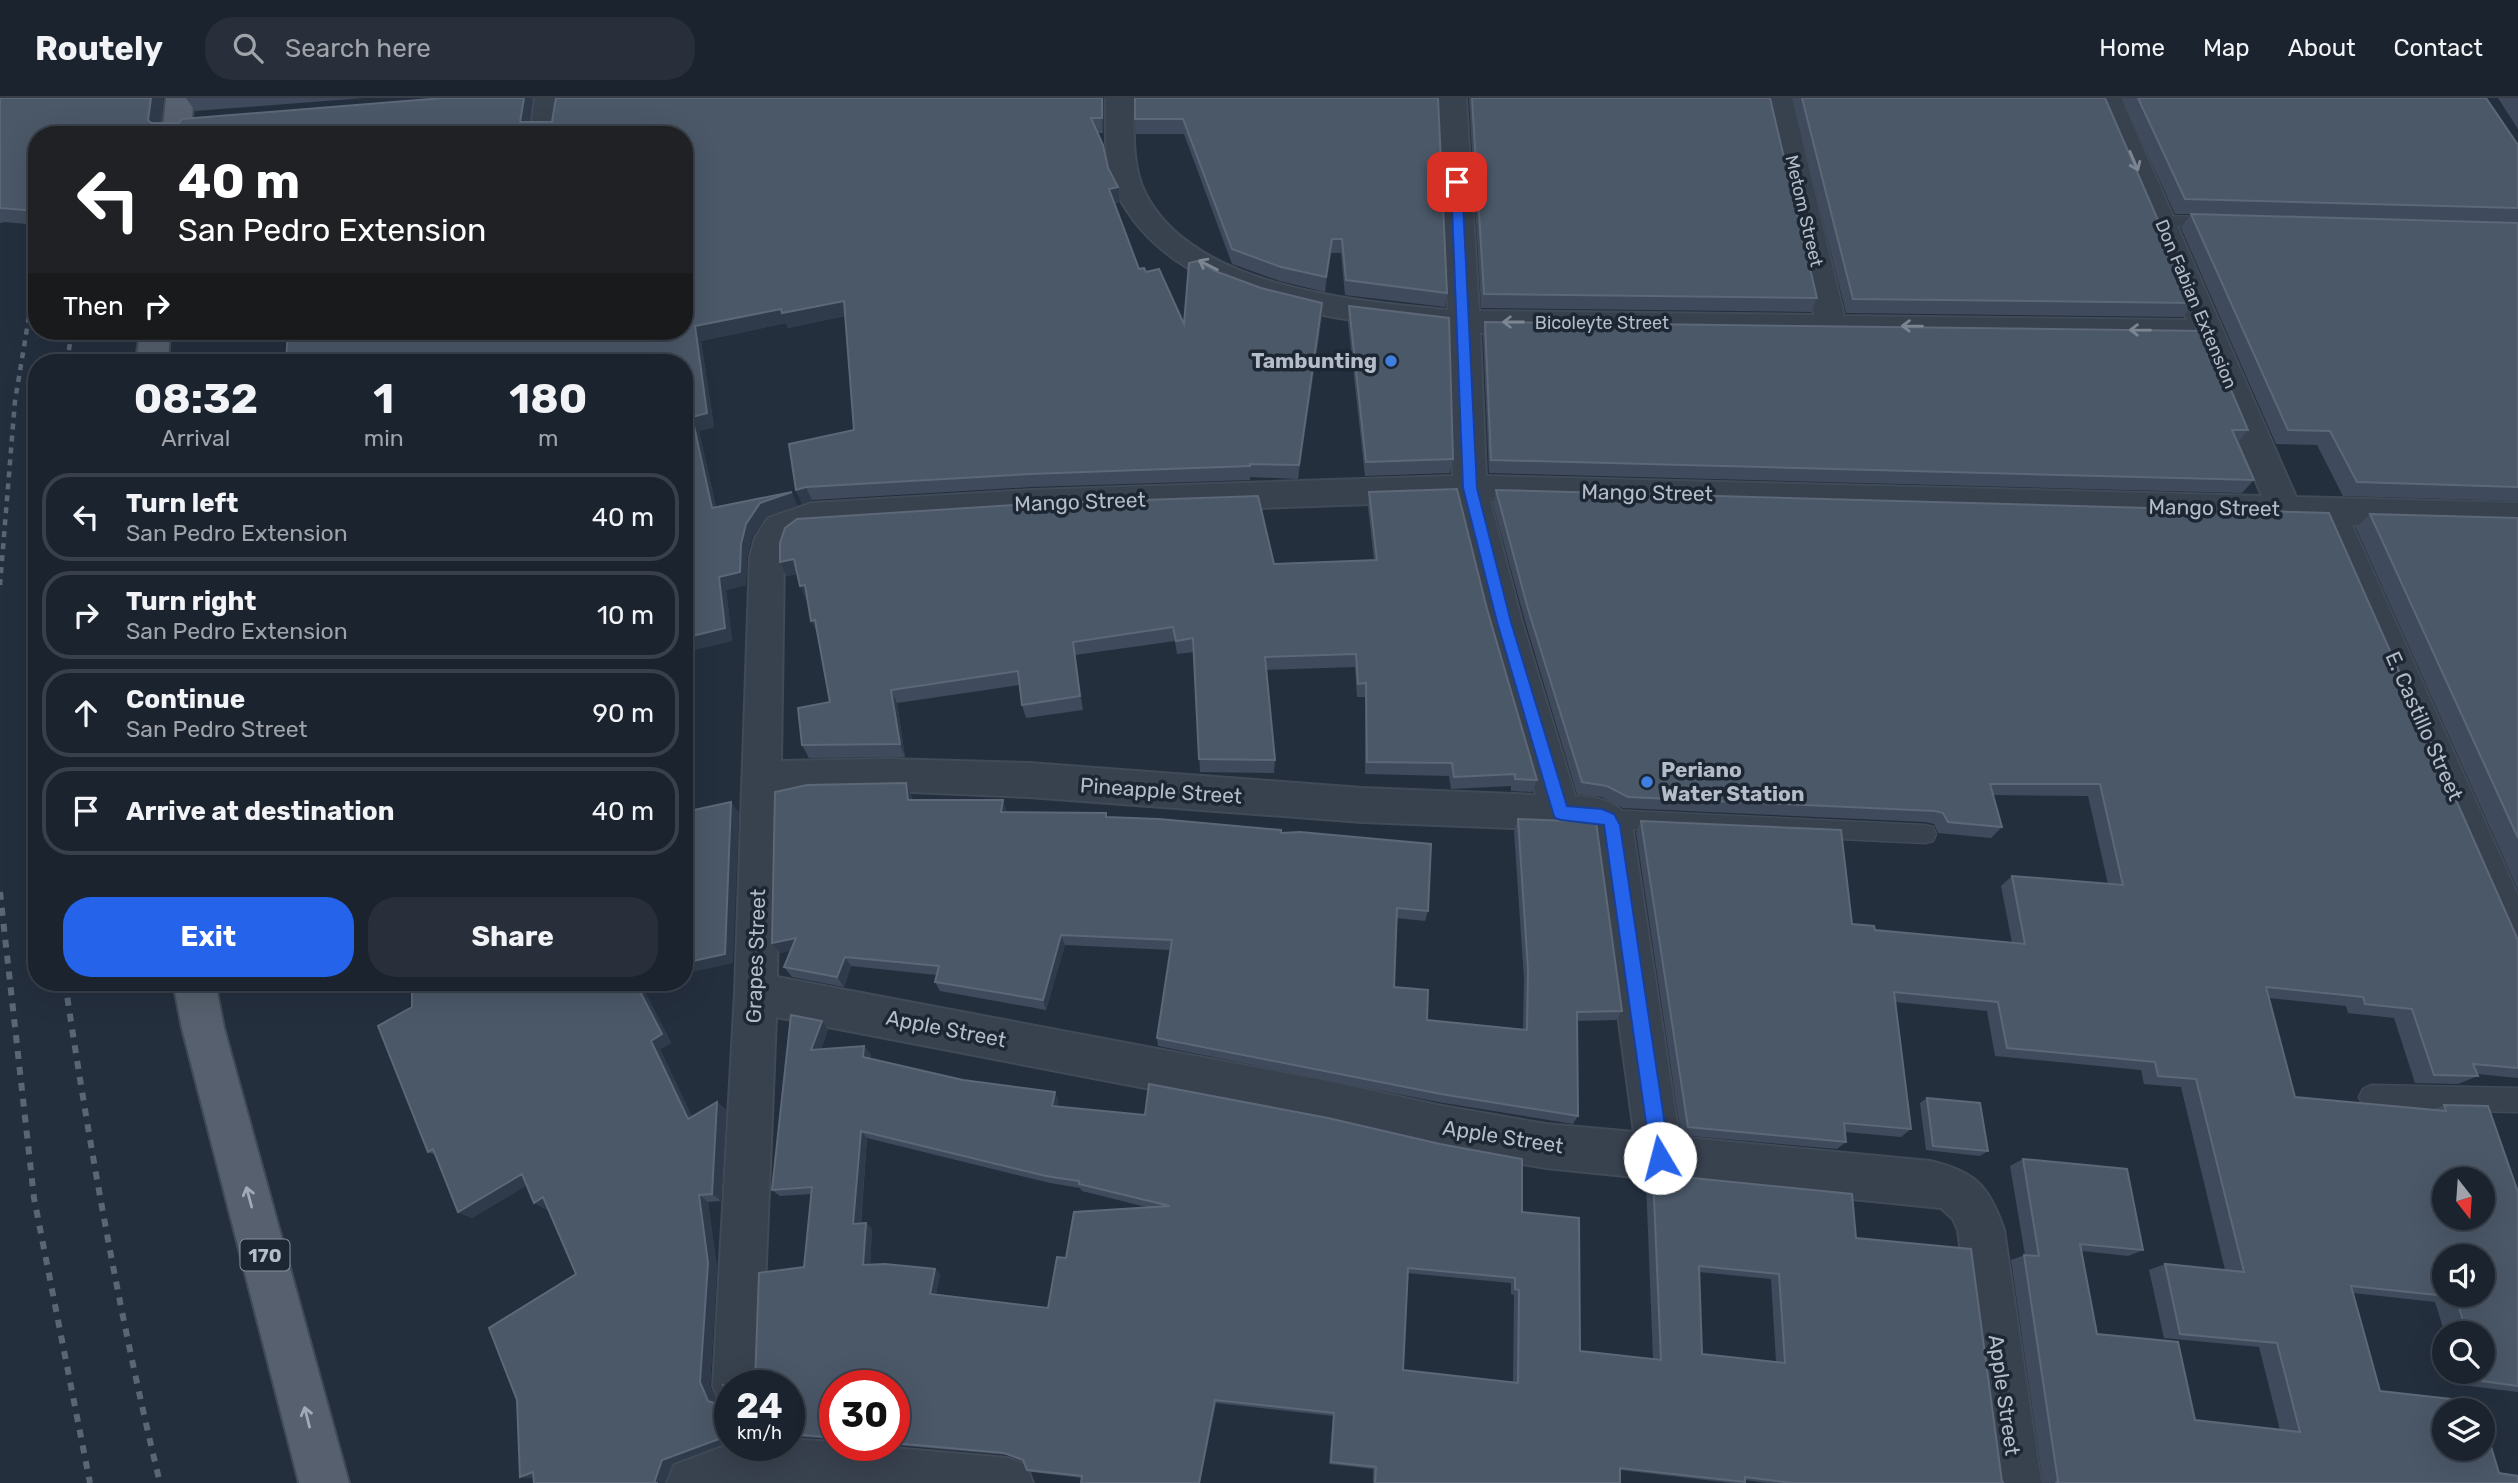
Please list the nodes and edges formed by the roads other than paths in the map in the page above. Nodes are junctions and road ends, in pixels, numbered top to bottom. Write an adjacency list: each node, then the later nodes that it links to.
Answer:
1 (549, 98): 8 (street)
2 (1120, 98): 11 (street, Bicoleyte Street, one-way to 2)
3 (1452, 98): 11 (street)
4 (1778, 98): 12 (street, Metom Street)
5 (2107, 98): 9 (street, Don Fabian Extension, one-way to 9)
6 (178, 119): 7 (street)
7 (205, 122)
8 (545, 126)
9 (2160, 221): 10 (lane); 13 (street, Don Fabian Extension)
10 (2226, 223)
11 (1464, 322): 12 (street, Bicoleyte Street, one-way to 11); 14 (street)
12 (1830, 324): 13 (street, Bicoleyte Street, one-way to 12)
13 (2208, 331): 15 (street, Don Fabian Extension)
14 (1470, 488): 15 (street, Mango Street); 18 (street, Mango Street); 20 (street)
15 (2285, 510): 16 (street, Mango Street)
16 (2329, 511): 17 (street, Mango Street); 23 (street, E. Castillo Street)
17 (2518, 516)
18 (778, 527): 19 (street, Grapes Street)
19 (762, 778): 20 (street, Pineapple Street); 25 (street, Grapes Street)
20 (1561, 813): 21 (street, Pineapple Street)
21 (1609, 819): 22 (lane); 28 (street)
22 (1925, 834)
23 (2518, 942)
24 (196, 991): 31 (main road, 170, one-way to 24)
25 (756, 993): 28 (street, Apple Street); 29 (street, Grapes Street)
26 (2371, 1097): 27 (lane)
27 (2518, 1100)
28 (1660, 1158): 33 (street, Apple Street)
29 (738, 1370)
30 (720, 1465): 32 (street)
31 (324, 1483)
32 (1008, 1483)
33 (2016, 1483)

